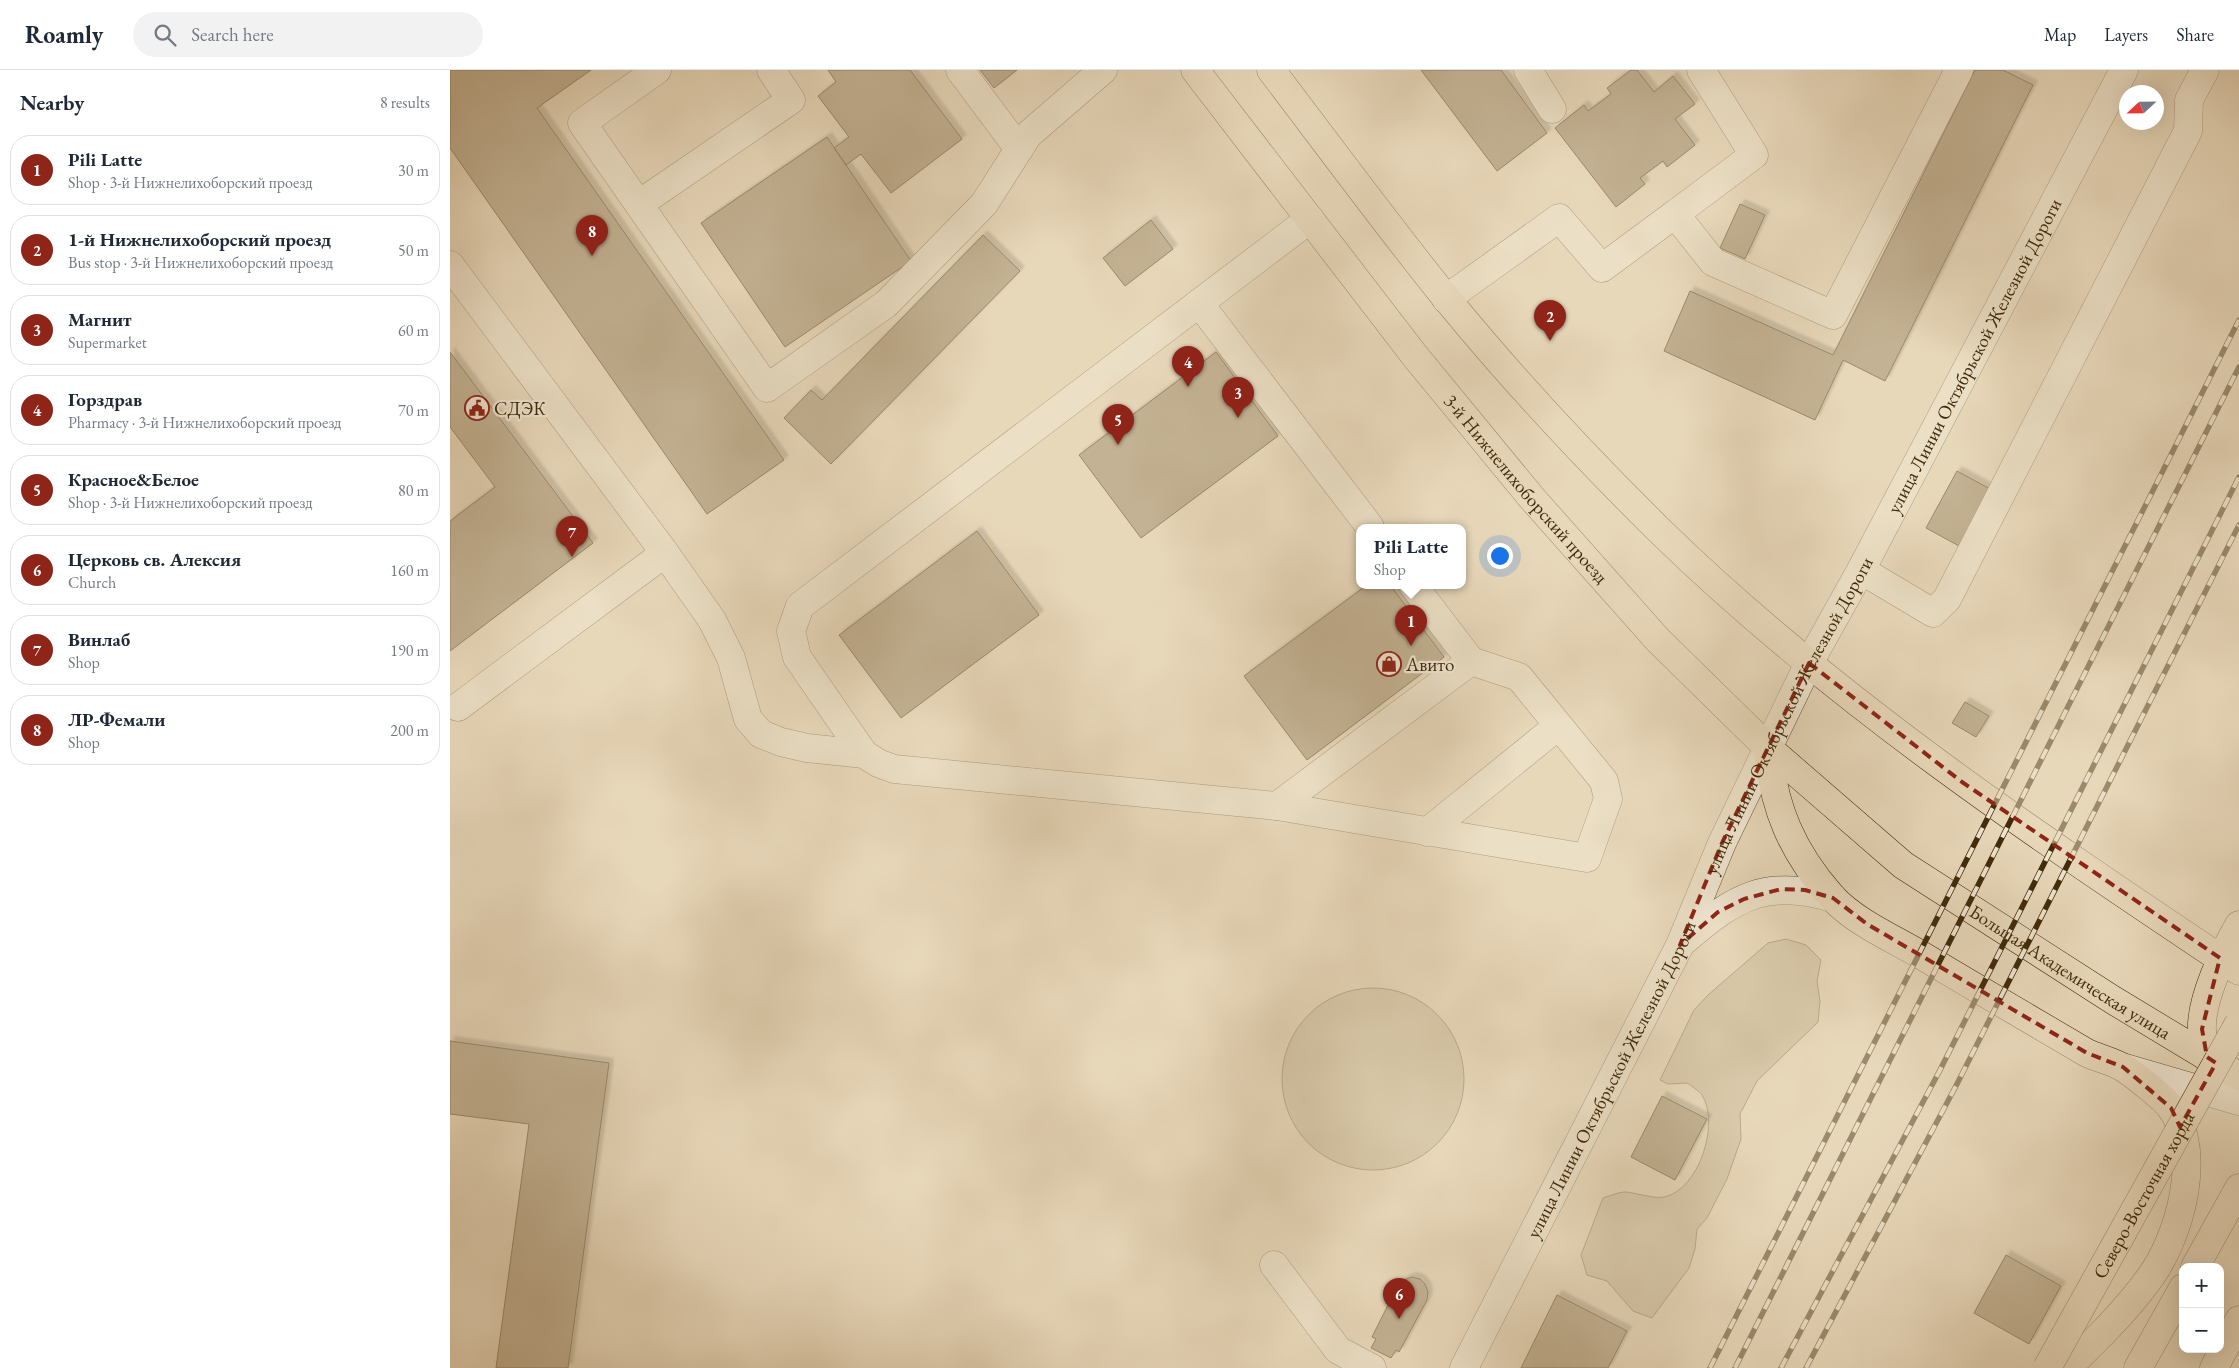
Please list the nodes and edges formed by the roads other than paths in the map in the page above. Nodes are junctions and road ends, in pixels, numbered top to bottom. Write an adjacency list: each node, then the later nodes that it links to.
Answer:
1 (656, 70): 14 (street)
2 (770, 70): 14 (street)
3 (960, 70): 13 (street)
4 (1103, 70): 13 (street)
5 (1195, 70): 16 (main road, 3-й Нижнелихоборский проезд)
6 (1271, 70): 18 (main road)
7 (1528, 70): 12 (street)
8 (1700, 70): 15 (street)
9 (1959, 70): 15 (street)
10 (2124, 70): 22 (street, улица Линии Октябрьской Железной Дороги)
11 (2205, 70): 22 (street)
12 (1552, 109)
13 (1019, 149): 14 (street)
14 (639, 204)
15 (1674, 214): 18 (street)
16 (1310, 219): 19 (street); 28 (main road, 3-й Нижнелихоборский проезд)
17 (450, 265): 21 (street)
18 (1446, 299): 25 (main road)
19 (1199, 303): 20 (street); 29 (street)
20 (1368, 524)
21 (665, 553): 26 (street); 29 (street)
22 (1861, 570): 25 (street, улица Линии Октябрьской Железной Дороги)
23 (1416, 589): 24 (street)
24 (1472, 661): 27 (street); 30 (street)
25 (1809, 663): 28 (street, улица Линии Октябрьской Железной Дороги); 36 (main road)
26 (458, 708)
27 (1558, 726): 31 (street); 31 (street)
28 (1768, 748): 32 (main road, 3-й Нижнелихоборский проезд); 33 (main road); 35 (street, улица Линии Октябрьской Железной Дороги)
29 (864, 754): 30 (street)
30 (1277, 806): 31 (street)
31 (1426, 832)
32 (1902, 865): 38 (main road, Большая Академическая улица)
33 (1833, 898): 35 (street); 39 (main road)
34 (2239, 925): 36 (main road)
35 (1680, 945): 48 (street, улица Линии Октябрьской Железной Дороги)
36 (2230, 964): 38 (main road)
37 (2239, 1023): 49 (main road, Северо-Восточная хорда, bridge)
38 (2207, 1057): 40 (main road, Большая Академическая улица)
39 (2123, 1067): 41 (street); 50 (main road)
40 (2239, 1076)
41 (2239, 1101)
42 (2239, 1188): 43 (main road)
43 (2197, 1263)
44 (1274, 1265): 47 (street)
45 (2179, 1295): 51 (main road)
46 (2239, 1320): 52 (main road)
47 (1372, 1368)
48 (1464, 1368)
49 (2047, 1368)
50 (2067, 1368)
51 (2138, 1368)
52 (2214, 1368)

